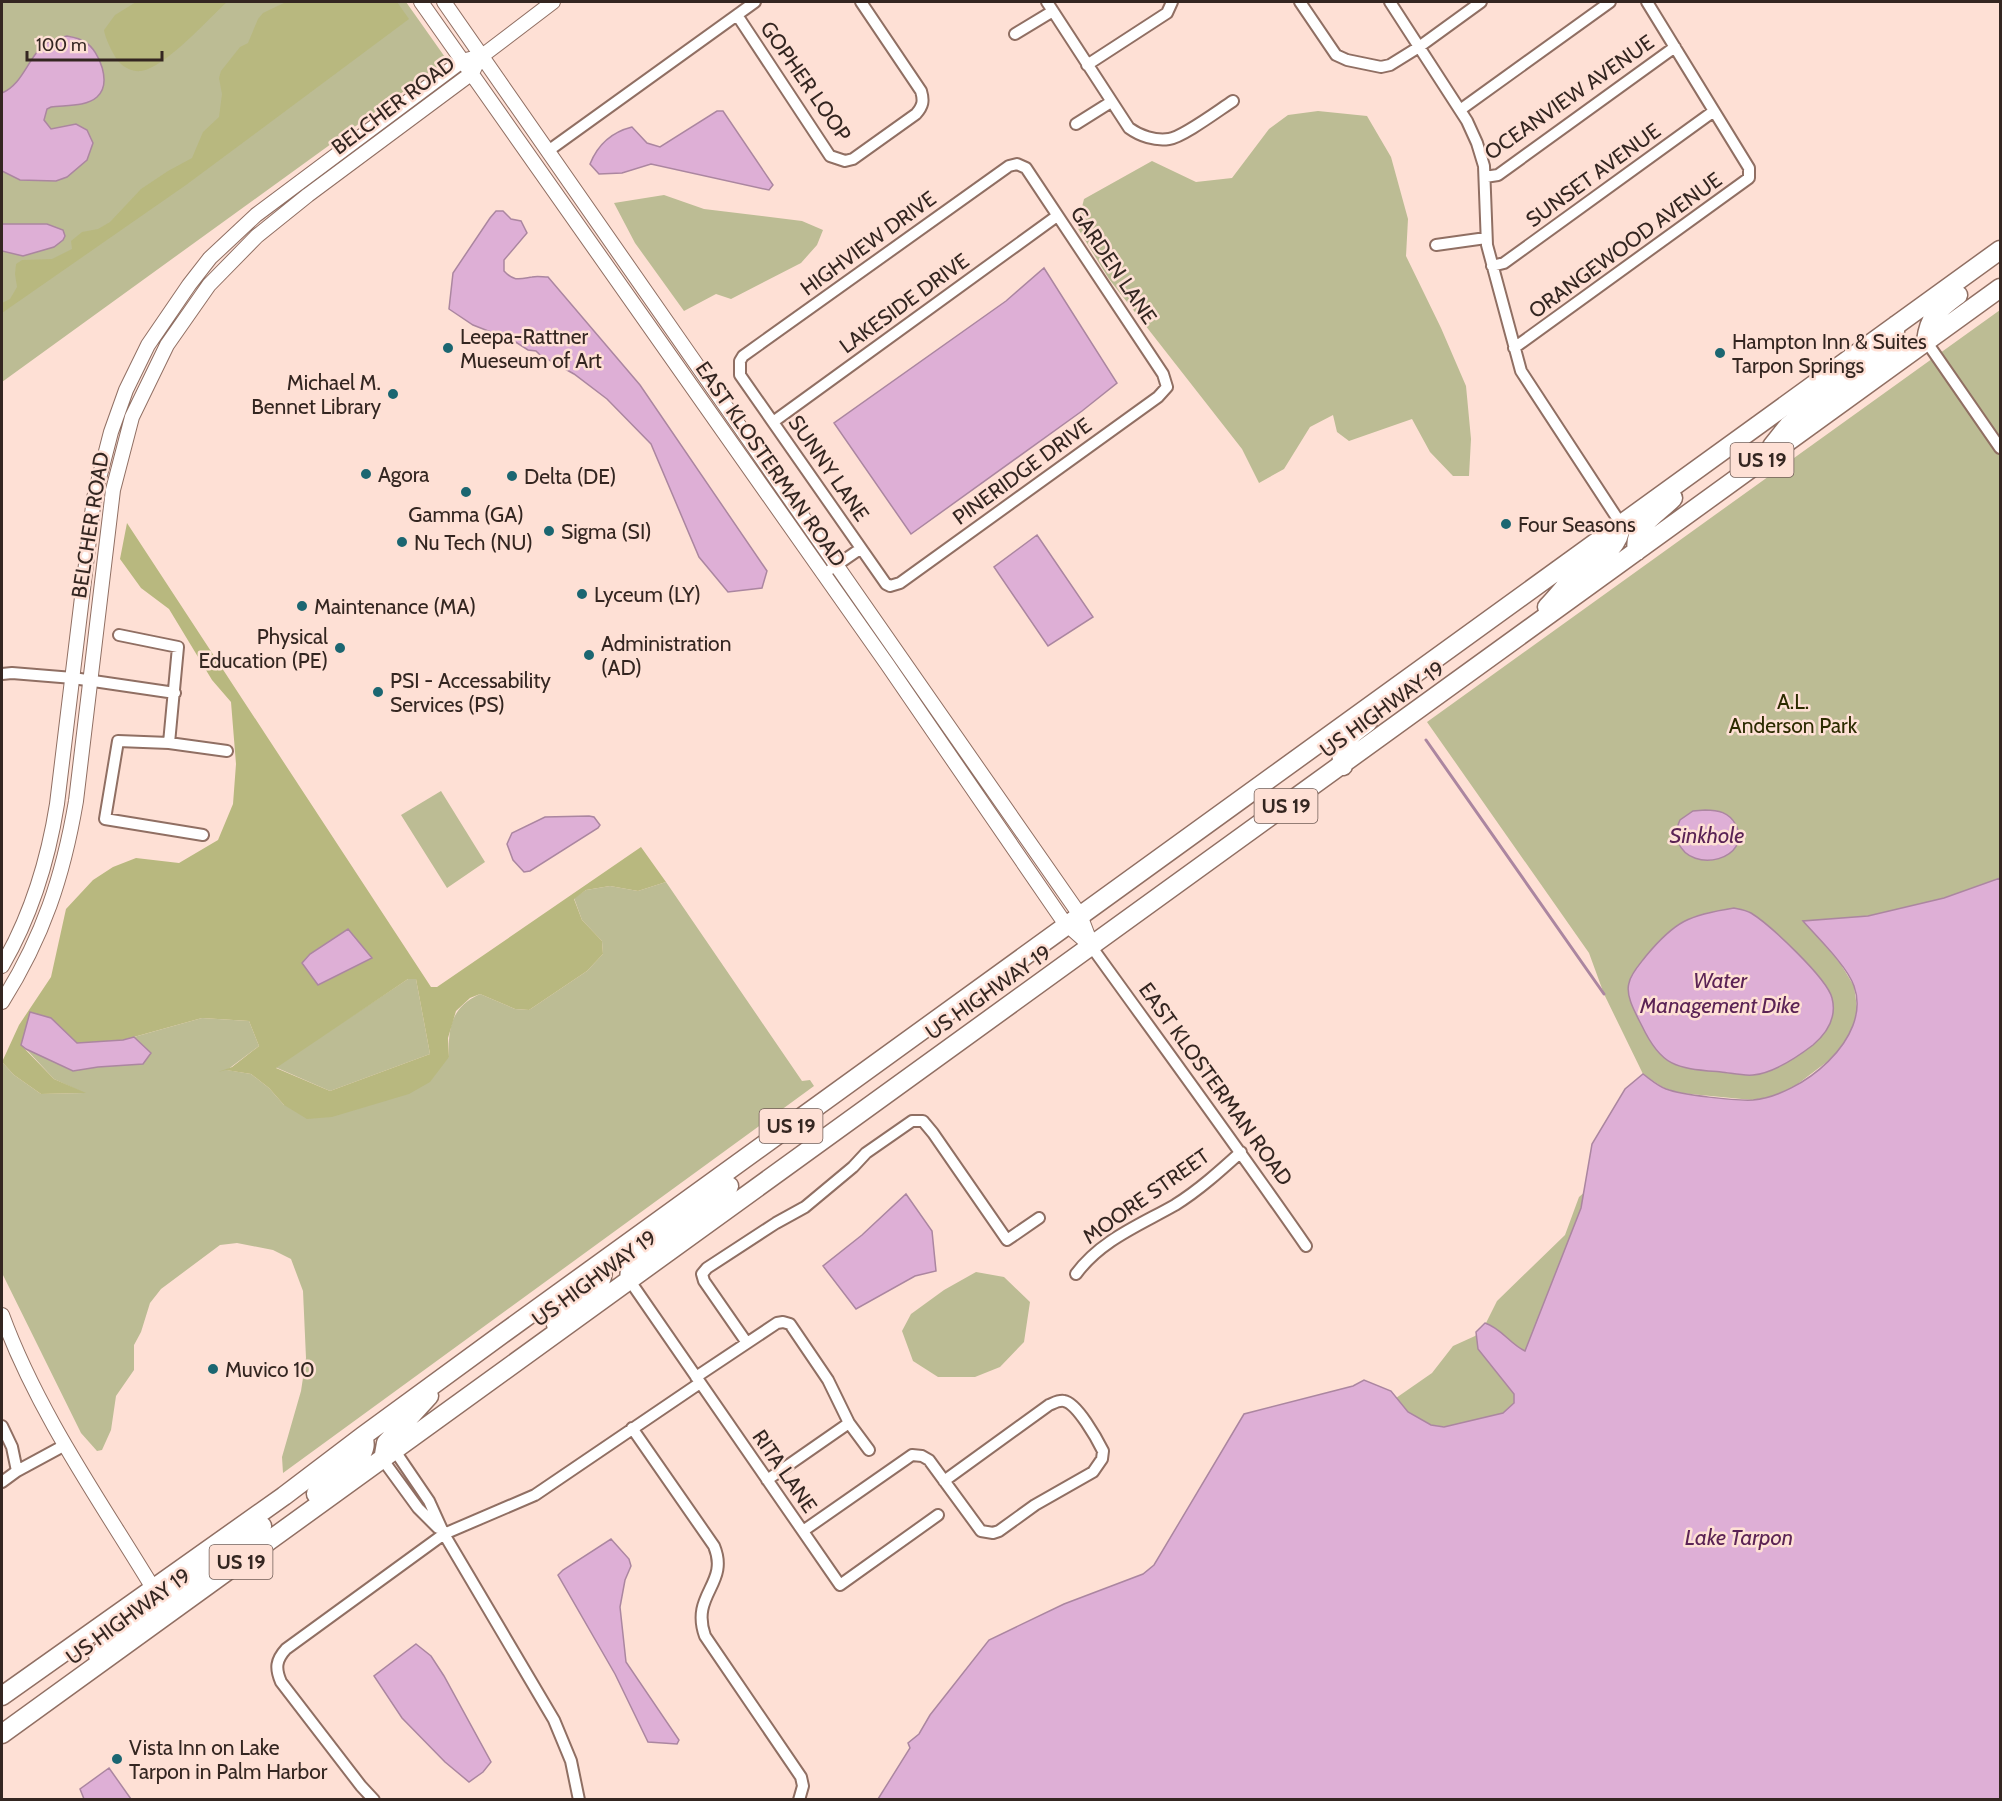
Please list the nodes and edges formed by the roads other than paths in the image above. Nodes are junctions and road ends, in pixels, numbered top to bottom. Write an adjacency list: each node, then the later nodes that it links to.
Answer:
1 (421, 2): 18 (main road, EAST KLOSTERMAN ROAD)
2 (444, 2): 17 (main road, EAST KLOSTERMAN ROAD)
3 (553, 2): 17 (main road)
4 (755, 2): 13 (street, GOPHER LOOP)
5 (861, 2): 13 (street, GOPHER LOOP)
6 (1172, 2): 19 (street)
7 (1300, 2): 15 (street)
8 (1390, 2): 15 (street)
9 (1481, 2): 15 (street)
10 (1610, 2): 23 (street)
11 (1647, 2): 16 (street)
12 (1050, 6): 14 (street); 19 (street)
13 (737, 15): 26 (street, GOPHER LOOP)
14 (1015, 34)
15 (1419, 47): 23 (street)
16 (1675, 47): 24 (street); 28 (street, OCEANVIEW AVENUE)
17 (482, 56): 18 (main road, BELCHER ROAD); 20 (main road, BELCHER ROAD); 26 (main road, EAST KLOSTERMAN ROAD)
18 (462, 61): 20 (main road, EAST KLOSTERMAN ROAD); 55 (main road, BELCHER ROAD)
19 (1088, 65): 22 (street)
20 (472, 73): 49 (main road, EAST KLOSTERMAN ROAD); 56 (main road, BELCHER ROAD)
21 (1233, 100): 22 (street)
22 (1111, 102): 25 (street)
23 (1460, 110): 28 (street)
24 (1714, 111): 34 (street, SUNSET AVENUE); 38 (street, ORANGEWOOD AVENUE)
25 (1076, 124)
26 (548, 151): 48 (main road, EAST KLOSTERMAN ROAD)
27 (1023, 166): 29 (street, GARDEN LANE); 39 (street, HIGHVIEW DRIVE)
28 (1485, 177): 30 (street)
29 (1057, 216): 40 (street, GARDEN LANE); 41 (street, LAKESIDE DRIVE)
30 (1486, 238): 31 (street); 34 (street)
31 (1436, 245)
32 (2001, 250): 36 (highway, US HIGHWAY 19 / US 19)
33 (2001, 260): 37 (highway)
34 (1492, 266): 38 (street)
35 (2001, 288): 37 (highway, US HIGHWAY 19 / US 19)
36 (1896, 325): 43 (highway); 44 (highway, US HIGHWAY 19 / US 19)
37 (1926, 341): 42 (street); 43 (highway, US HIGHWAY 19 / US 19)
38 (1514, 348): 45 (street)
39 (740, 361): 41 (street, SUNNY LANE)
40 (1167, 387): 50 (street, PINERIDGE DRIVE)
41 (773, 422): 46 (street, SUNNY LANE)
42 (2001, 448)
43 (1760, 462): 47 (highway, US HIGHWAY 19 / US 19)
44 (1700, 467): 45 (highway, US HIGHWAY 19 / US 19); 47 (highway)
45 (1621, 524): 51 (highway); 53 (highway, US HIGHWAY 19 / US 19)
46 (861, 549): 48 (street); 50 (street, SUNNY LANE)
47 (1637, 551): 51 (highway, US HIGHWAY 19 / US 19)
48 (838, 565): 49 (street); 62 (main road, EAST KLOSTERMAN ROAD)
49 (824, 575): 62 (main road, EAST KLOSTERMAN ROAD)
50 (898, 585)
51 (1524, 633): 60 (highway, US HIGHWAY 19 / US 19)
52 (119, 635): 57 (street)
53 (1429, 666): 60 (highway); 62 (highway, US HIGHWAY 19 / US 19)
54 (2, 674): 55 (street)
55 (73, 678): 56 (street); 64 (main road, BELCHER ROAD)
56 (90, 681): 57 (street); 65 (main road, BELCHER ROAD)
57 (175, 693): 58 (street)
58 (169, 743): 59 (street); 61 (street)
59 (227, 751)
60 (1343, 766): 63 (highway, US HIGHWAY 19 / US 19)
61 (203, 835)
62 (1073, 920): 63 (main road, EAST KLOSTERMAN ROAD); 66 (highway, US HIGHWAY 19 / US 19)
63 (1091, 946): 67 (street, EAST KLOSTERMAN ROAD); 72 (highway, US HIGHWAY 19 / US 19)
64 (2, 966)
65 (2, 1002)
66 (784, 1131): 70 (highway, US HIGHWAY 19 / US 19); 72 (highway)
67 (1241, 1152): 69 (street, EAST KLOSTERMAN ROAD); 71 (street, MOORE STREET)
68 (1039, 1218): 74 (street)
69 (1306, 1246)
70 (602, 1262): 75 (highway); 76 (highway, US HIGHWAY 19 / US 19)
71 (1076, 1274)
72 (630, 1281): 75 (highway, US HIGHWAY 19 / US 19); 77 (street, RITA LANE)
73 (2, 1315): 82 (main road)
74 (747, 1343): 77 (street); 78 (street)
75 (532, 1351): 84 (highway, US HIGHWAY 19 / US 19)
76 (447, 1374): 81 (highway, US HIGHWAY 19 / US 19); 84 (highway)
77 (698, 1380): 80 (street); 86 (street, RITA LANE)
78 (849, 1423): 83 (street); 86 (street)
79 (2, 1426): 85 (street)
80 (632, 1428): 93 (street); 101 (street)
81 (363, 1436): 89 (highway, US HIGHWAY 19 / US 19); 92 (highway)
82 (66, 1445): 85 (street); 94 (main road)
83 (869, 1450)
84 (389, 1455): 92 (highway, US HIGHWAY 19 / US 19); 93 (street)
85 (17, 1471): 88 (street)
86 (767, 1480): 91 (street, RITA LANE)
87 (944, 1481): 87 (street); 91 (street)
88 (2, 1482)
89 (284, 1496): 94 (highway, US HIGHWAY 19 / US 19); 95 (highway)
90 (938, 1515): 91 (street, RITA LANE)
91 (802, 1531)
92 (282, 1533): 95 (highway, US HIGHWAY 19 / US 19)
93 (444, 1534): 99 (street); 100 (street)
94 (153, 1588): 96 (highway); 97 (highway, US HIGHWAY 19 / US 19)
95 (141, 1634): 96 (highway, US HIGHWAY 19 / US 19)
96 (75, 1682): 98 (highway, US HIGHWAY 19 / US 19)
97 (4, 1695)
98 (2, 1734)
99 (374, 1800)
100 (579, 1800)
101 (799, 1800)

